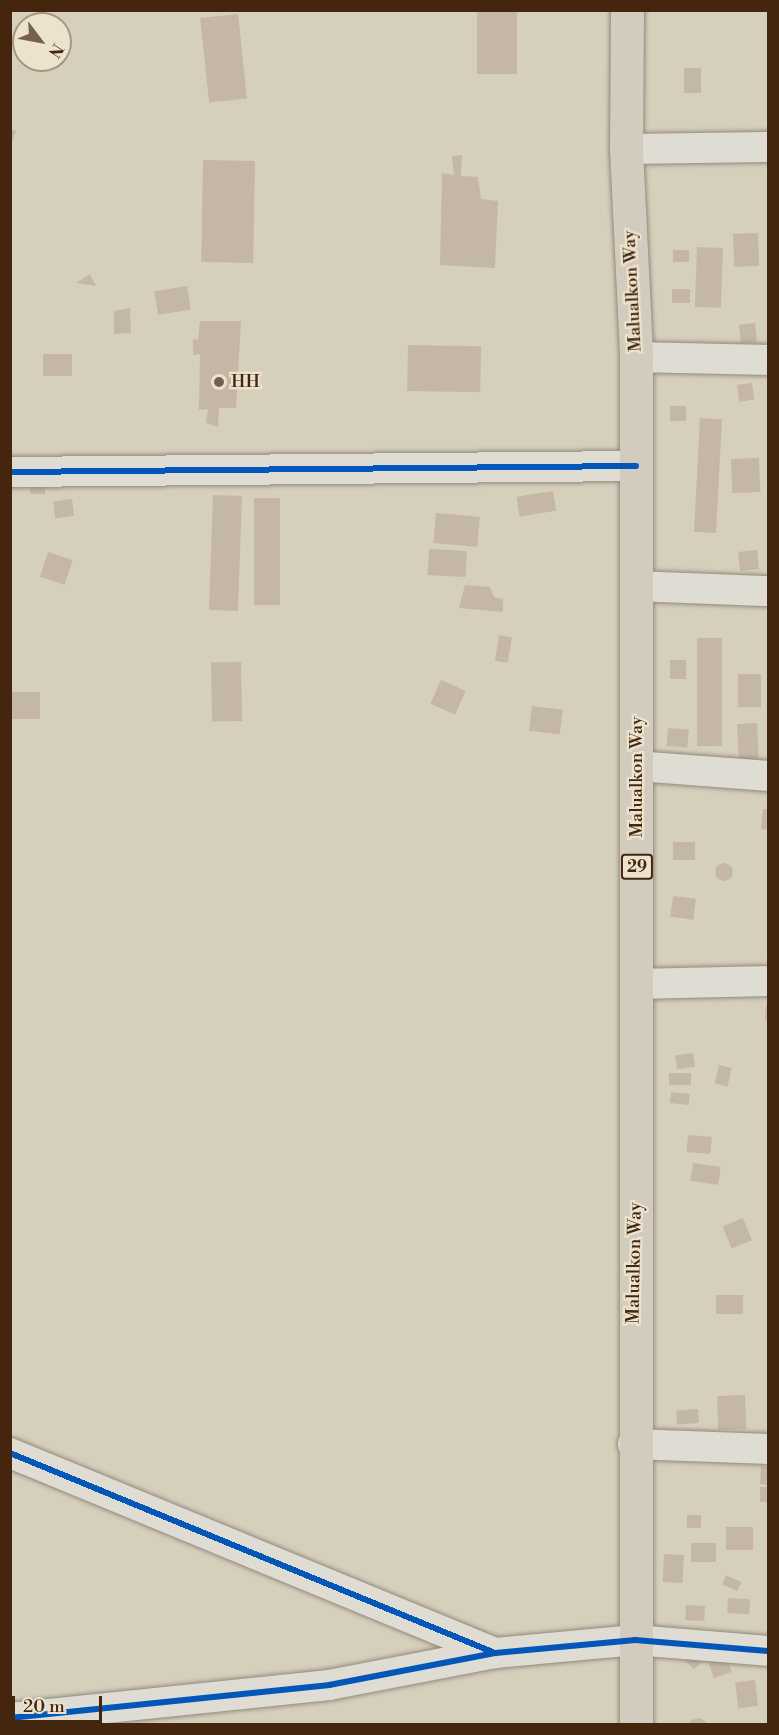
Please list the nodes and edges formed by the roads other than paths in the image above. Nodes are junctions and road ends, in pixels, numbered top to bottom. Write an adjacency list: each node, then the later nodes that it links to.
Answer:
1 (627, 10): 3 (main road, Malualkon Way / 29)
2 (768, 147): 3 (street)
3 (626, 149): 4 (main road, Malualkon Way / 29)
4 (636, 357): 5 (street); 6 (main road, Malualkon Way / 29)
5 (768, 360)
6 (636, 466): 7 (street); 8 (main road, Malualkon Way / 29)
7 (10, 472)
8 (636, 586): 9 (street); 10 (main road, Malualkon Way / 29)
9 (768, 591)
10 (636, 766): 11 (street); 13 (main road, Malualkon Way / 29)
11 (768, 776)
12 (768, 981): 13 (street)
13 (637, 984): 14 (main road, Malualkon Way / 29)
14 (633, 1444): 15 (street); 17 (main road, Malualkon Way / 29)
15 (768, 1449)
16 (10, 1453): 19 (street)
17 (634, 1640): 18 (street); 19 (street); 21 (main road, Malualkon Way / 29)
18 (768, 1651)
19 (495, 1653): 20 (street)
20 (10, 1718)
21 (636, 1725)

